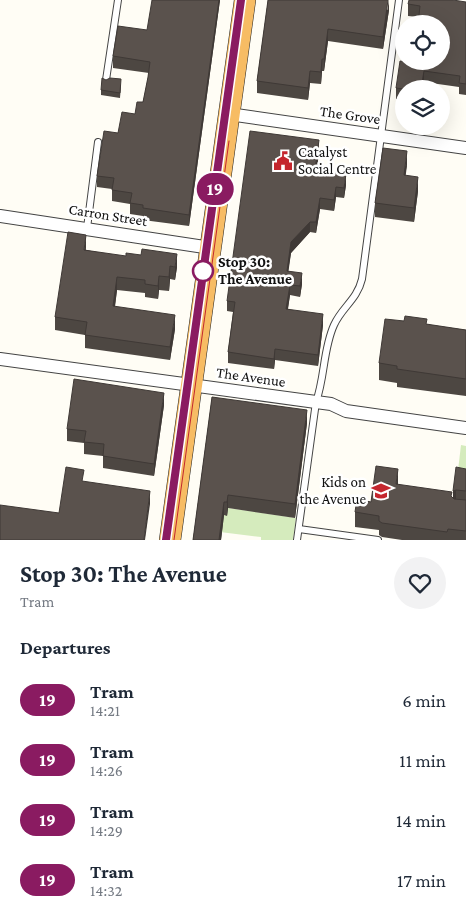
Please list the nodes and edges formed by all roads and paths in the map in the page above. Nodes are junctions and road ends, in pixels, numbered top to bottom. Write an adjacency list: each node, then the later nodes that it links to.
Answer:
1 (118, 0): 4 (lane)
2 (245, 0): 5 (highway)
3 (399, 0): 6 (lane)
4 (106, 80)
5 (229, 114): 6 (street, The Grove); 11 (highway)
6 (381, 136): 8 (street, The Grove); 14 (lane)
7 (98, 142): 10 (lane)
8 (466, 148)
9 (0, 216): 10 (street, Carron Street)
10 (87, 228): 11 (street, Carron Street)
11 (211, 248): 13 (highway)
12 (0, 359): 13 (street, The Avenue)
13 (192, 386): 14 (street, The Avenue); 17 (highway)
14 (316, 402): 15 (street, The Avenue); 16 (lane)
15 (466, 428)
16 (299, 529): 18 (lane); 19 (lane)
17 (170, 540)
18 (297, 540)
19 (378, 540)

